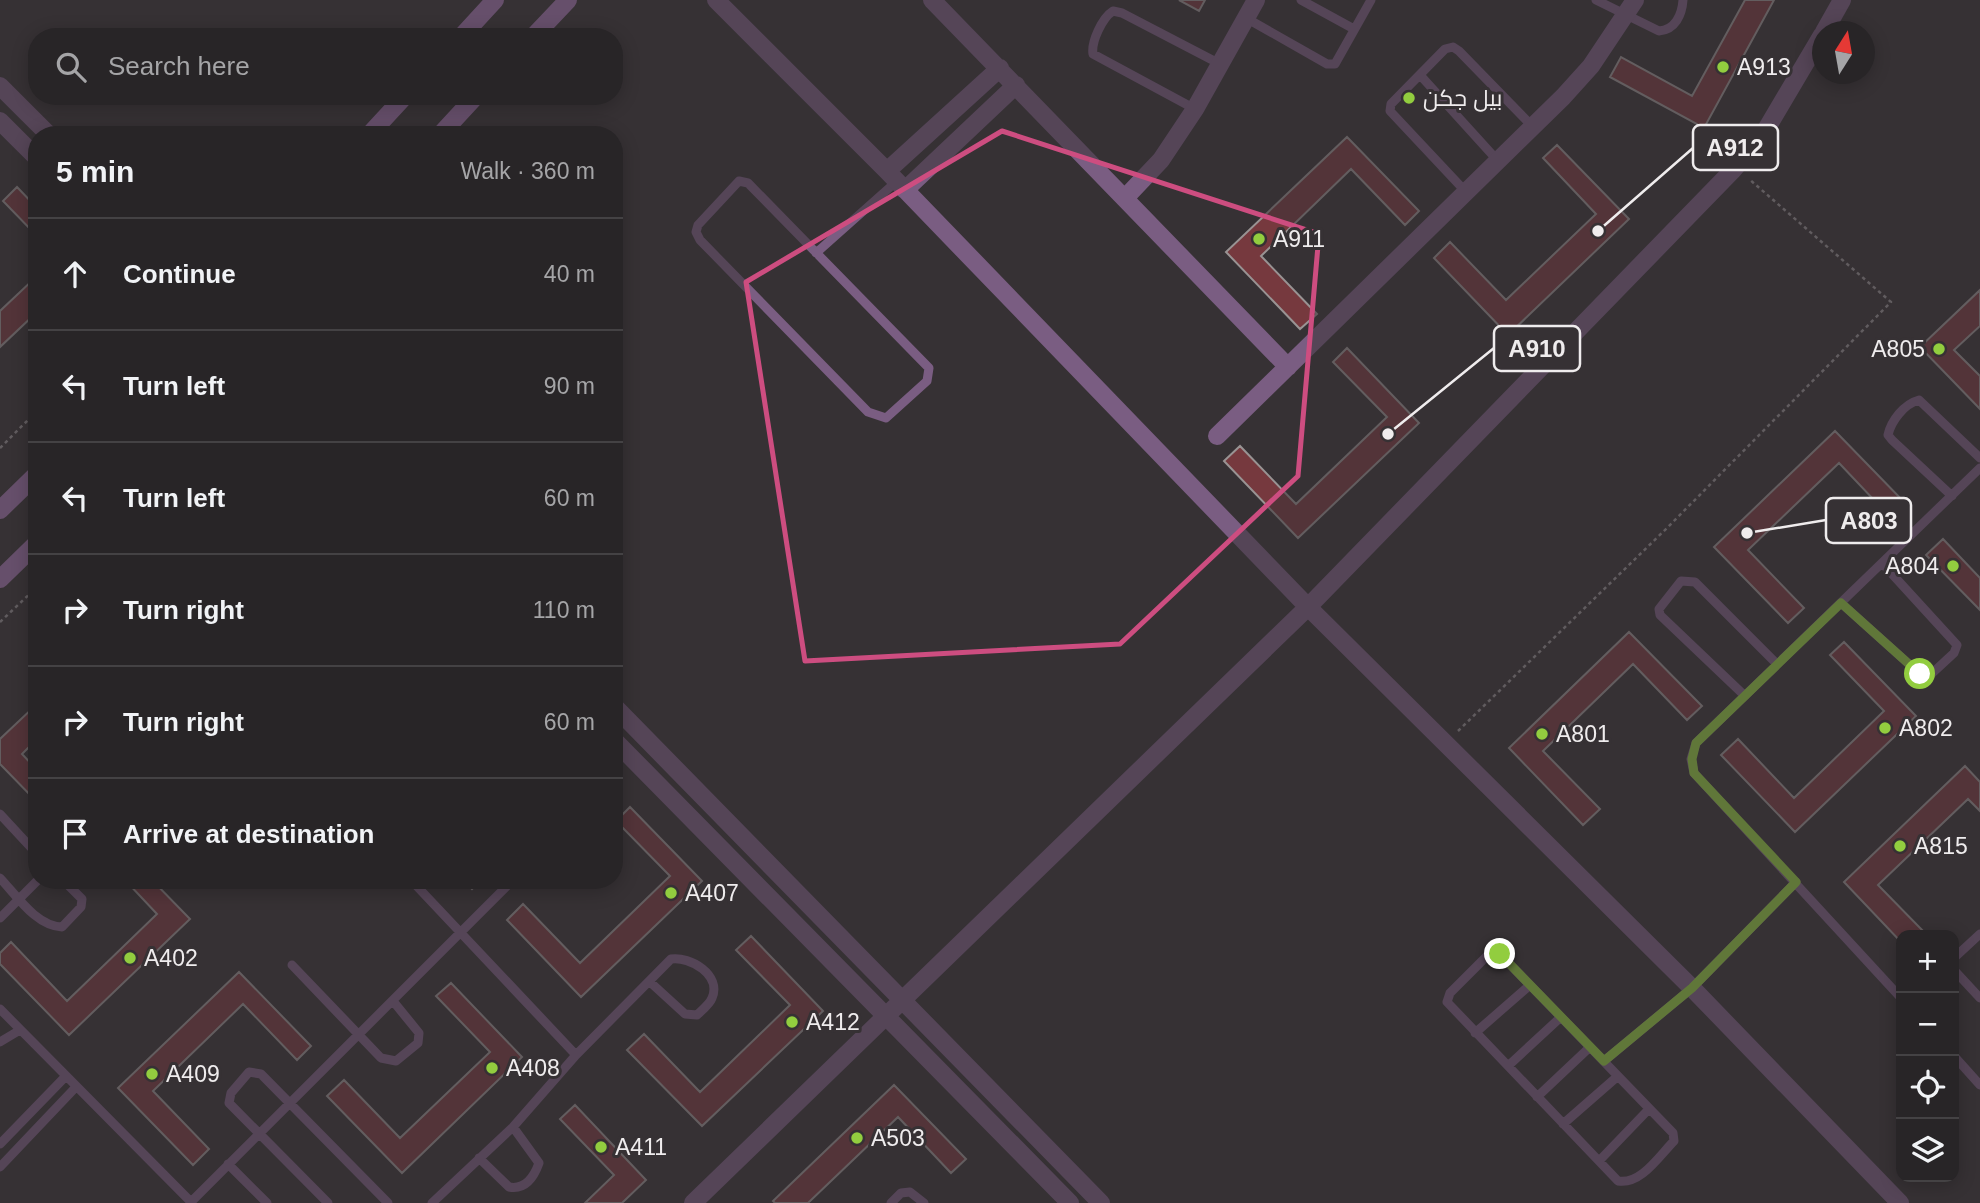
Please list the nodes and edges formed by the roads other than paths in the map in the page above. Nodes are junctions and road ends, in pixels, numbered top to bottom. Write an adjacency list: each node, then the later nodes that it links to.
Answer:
1 (495, 0): 15 (street)
2 (568, 0): 16 (street)
3 (716, 0): 34 (street)
4 (932, 0): 20 (street)
5 (1256, 0): 13 (street)
6 (1301, 0): 17 (lane)
7 (1371, 0): 17 (lane)
8 (1596, 0): 12 (lane)
9 (1635, 0): 12 (street)
10 (1683, 0): 12 (lane)
11 (1842, 0): 14 (street)
12 (1625, 16): 31 (street)
13 (1246, 18): 17 (lane); 19 (street)
14 (1830, 21)
15 (469, 28)
16 (542, 28)
17 (1354, 29)
18 (1812, 52): 49 (street)
19 (1220, 64): 26 (street); 26 (lane)
20 (1000, 68): 22 (street); 34 (street)
21 (1420, 75): 31 (lane); 33 (lane); 35 (lane)
22 (1016, 85): 34 (street); 36 (street)
23 (0, 86): 28 (street)
24 (397, 105): 29 (street)
25 (468, 105): 30 (street)
26 (1195, 109): 36 (street)
27 (0, 121): 32 (street)
28 (40, 126)
29 (377, 126)
30 (448, 126)
31 (1533, 127): 33 (street)
32 (28, 149)
33 (1498, 161): 35 (street)
34 (896, 180): 37 (lane); 49 (street)
35 (1466, 192): 38 (street)
36 (1125, 198): 38 (street)
37 (816, 253): 37 (lane)
38 (1288, 366): 39 (street)
39 (1217, 436)
40 (1980, 458): 43 (lane)
41 (1980, 468): 43 (lane)
42 (28, 483): 44 (street)
43 (1952, 496): 46 (lane)
44 (0, 510)
45 (28, 552): 47 (street)
46 (1882, 563): 48 (lane); 48 (lane)
47 (0, 579)
48 (1841, 603): 50 (lane)
49 (1308, 607): 71 (street); 75 (street)
50 (1777, 664): 51 (lane); 51 (lane)
51 (1745, 696): 57 (lane)
52 (623, 715): 75 (street)
53 (623, 749): 77 (street)
54 (0, 814): 55 (lane)
55 (28, 844)
56 (0, 878): 62 (lane)
57 (1796, 882): 71 (lane); 72 (lane)
58 (29, 889): 62 (lane)
59 (72, 889): 62 (lane)
60 (420, 889): 64 (lane)
61 (504, 889): 64 (lane)
62 (19, 899): 63 (lane)
63 (0, 918)
64 (463, 932): 74 (lane); 84 (lane)
65 (1980, 934): 66 (lane)
66 (1959, 953)
67 (292, 965): 81 (lane)
68 (1959, 975): 73 (lane)
69 (650, 982): 69 (lane); 84 (lane)
70 (1530, 985): 78 (lane); 80 (lane); 80 (lane)
71 (1692, 988): 85 (lane); 113 (street)
72 (1896, 993)
73 (1980, 998)
74 (394, 1001): 81 (lane); 81 (lane)
75 (900, 1001): 77 (street); 112 (street)
76 (0, 1009): 79 (lane)
77 (885, 1016): 108 (street); 111 (street)
78 (1561, 1017): 83 (lane); 87 (lane)
79 (20, 1030): 82 (lane); 89 (lane)
80 (1475, 1033): 87 (lane)
81 (360, 1035): 93 (lane)
82 (0, 1042)
83 (1590, 1047): 85 (lane); 92 (lane)
84 (576, 1055): 96 (lane)
85 (1604, 1061): 88 (lane)
86 (1959, 1062): 90 (lane)
87 (1508, 1066): 92 (lane)
88 (1618, 1076): 94 (lane); 95 (lane)
89 (65, 1077): 91 (lane); 98 (lane)
90 (1980, 1085)
91 (75, 1088): 102 (lane); 103 (lane)
92 (1537, 1097): 95 (lane)
93 (290, 1104): 97 (lane); 97 (lane); 106 (lane)
94 (1649, 1109): 100 (lane); 100 (lane)
95 (1563, 1124): 100 (lane)
96 (513, 1126): 99 (lane); 99 (lane)
97 (257, 1134): 101 (lane); 105 (lane)
98 (0, 1144)
99 (479, 1158): 107 (lane)
100 (1599, 1161)
101 (228, 1164): 103 (lane); 104 (lane)
102 (0, 1167)
103 (192, 1202)
104 (267, 1203)
105 (328, 1203)
106 (388, 1203)
107 (432, 1203)
108 (693, 1203)
109 (891, 1203): 110 (lane)
110 (924, 1203)
111 (1070, 1203)
112 (1101, 1203)
113 (1900, 1203)

